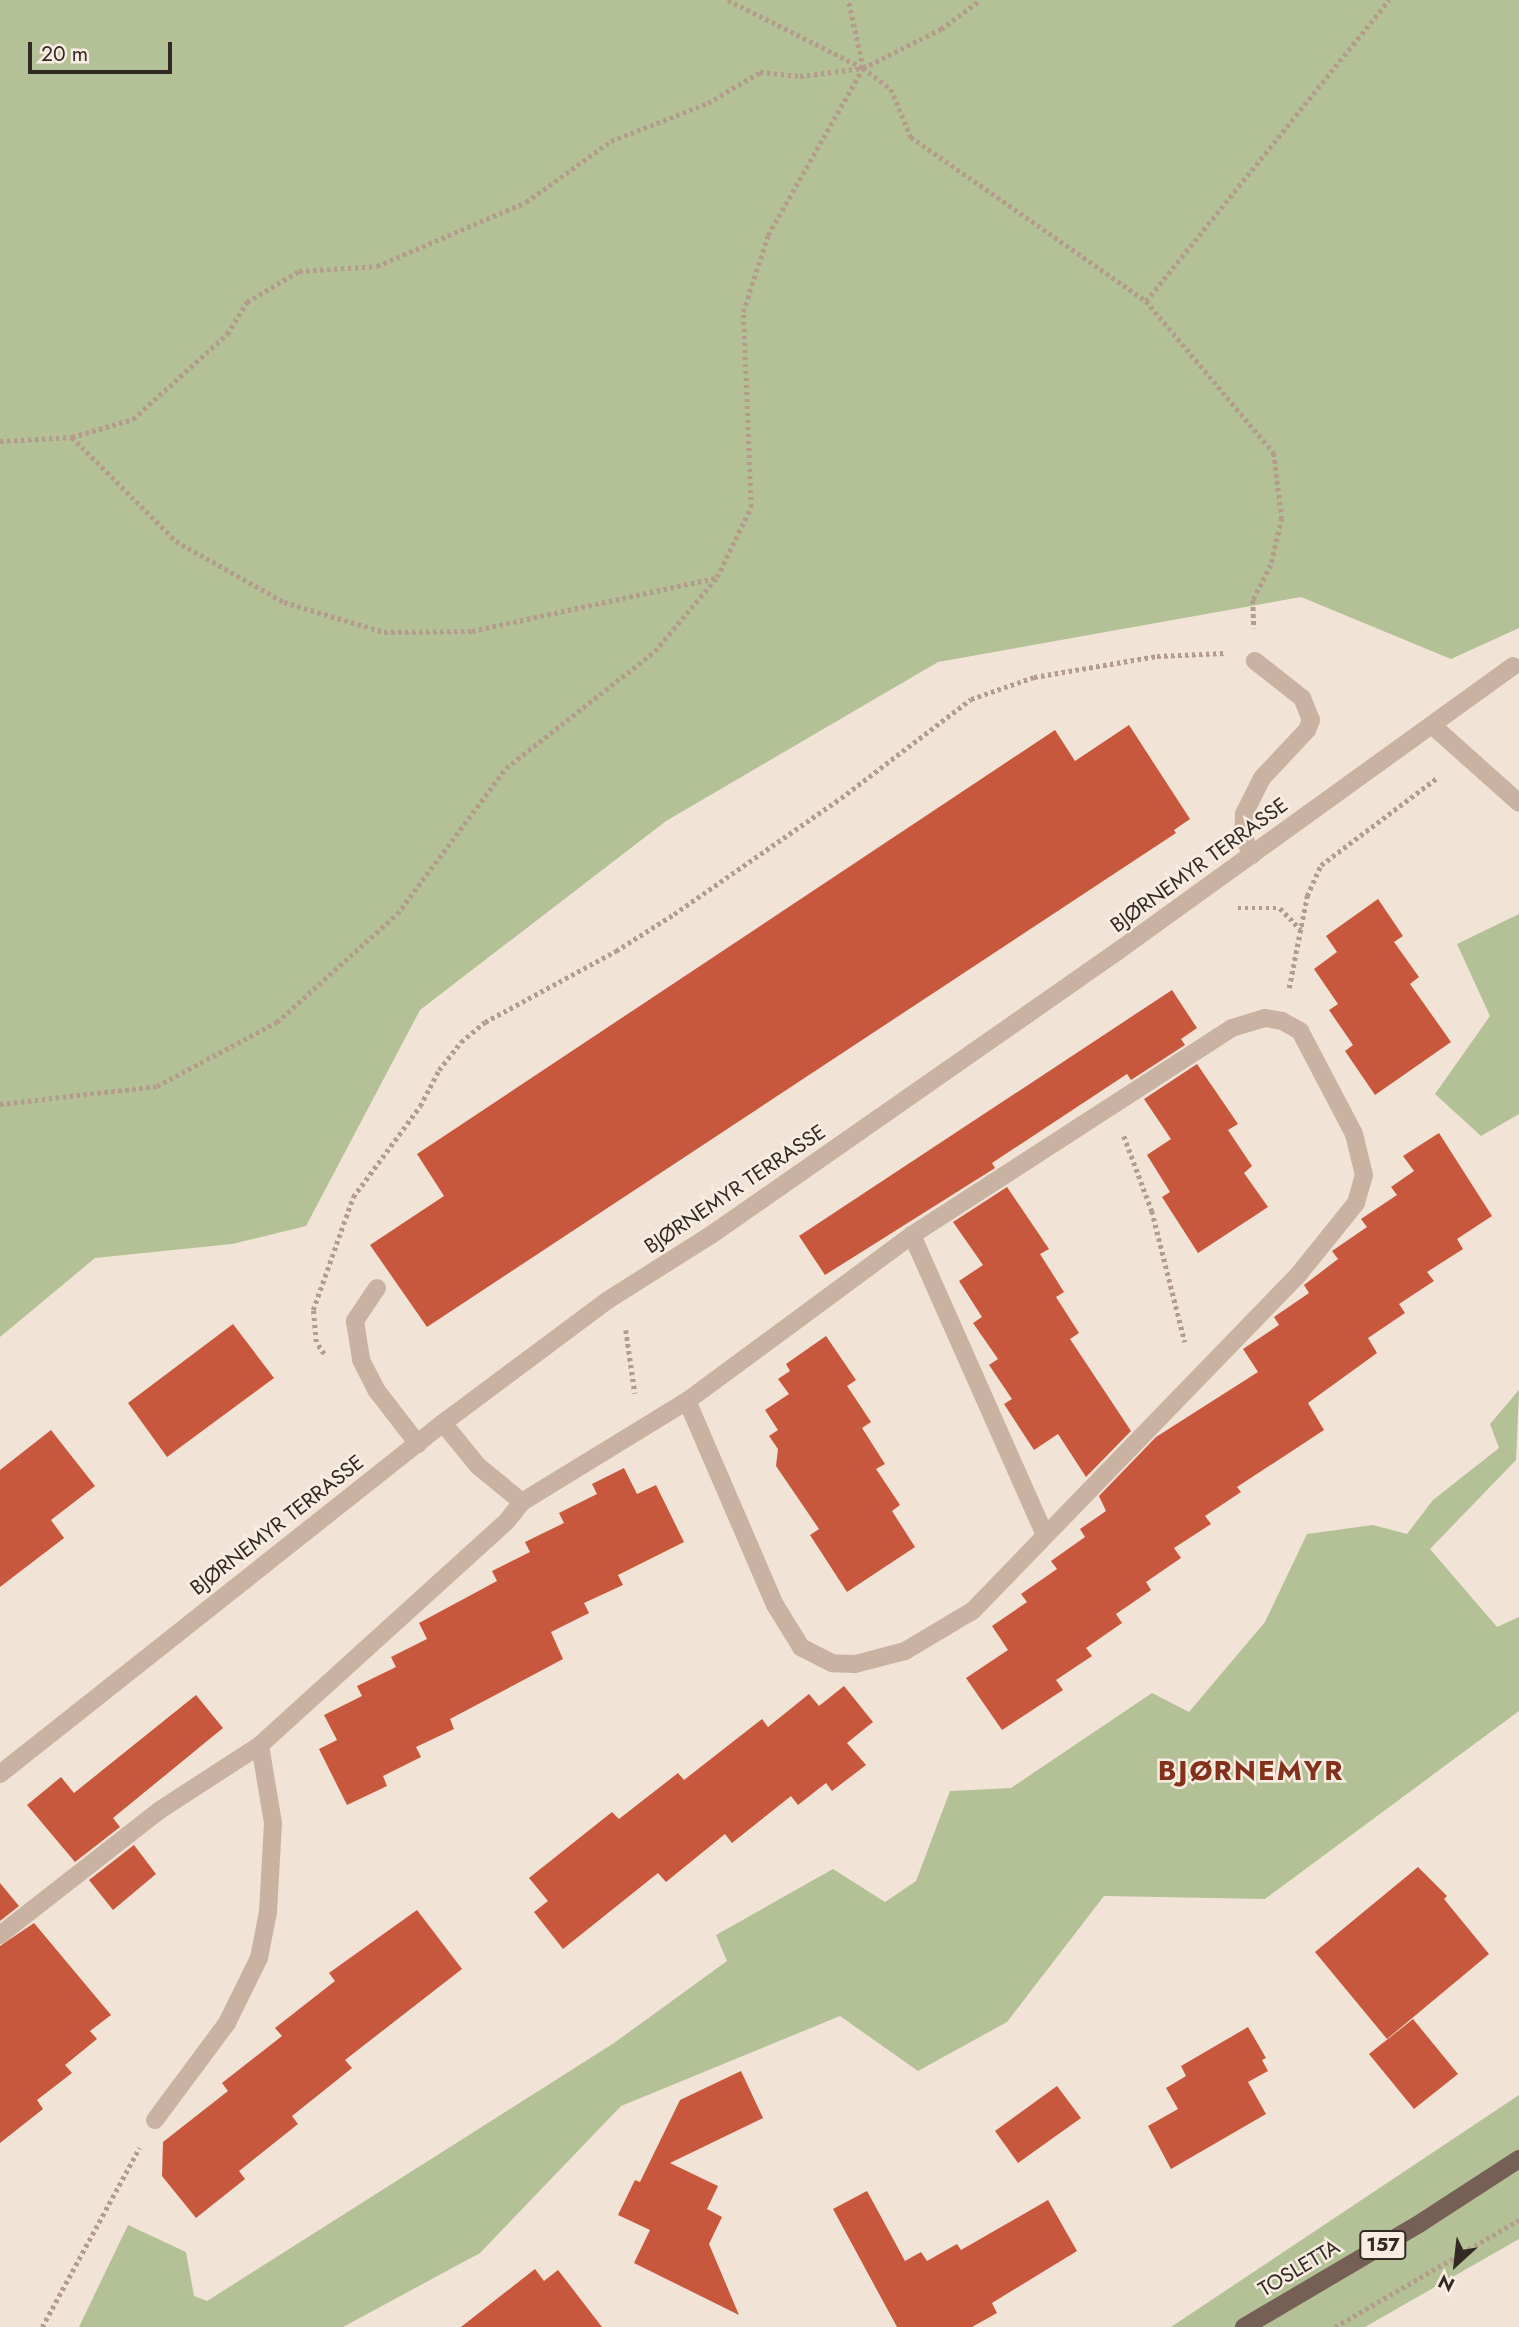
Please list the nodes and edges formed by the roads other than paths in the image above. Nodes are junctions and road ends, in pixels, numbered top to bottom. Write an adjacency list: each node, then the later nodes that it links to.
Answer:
1 (1255, 661): 5 (street)
2 (1513, 666): 3 (street, BJØRNEMYR TERRASSE)
3 (1433, 726): 4 (street); 5 (street, BJØRNEMYR TERRASSE)
4 (1519, 803)
5 (1252, 855): 9 (street, BJØRNEMYR TERRASSE)
6 (912, 1235): 8 (street); 12 (street); 12 (street)
7 (377, 1288): 10 (street)
8 (687, 1401): 11 (street); 12 (street)
9 (443, 1423): 10 (street, BJØRNEMYR TERRASSE); 11 (street)
10 (418, 1444): 14 (street, BJØRNEMYR TERRASSE)
11 (522, 1502): 13 (street)
12 (1044, 1533)
13 (260, 1745): 15 (street); 16 (street)
14 (0, 1774)
15 (0, 1935)
16 (155, 2120)
17 (1519, 2159): 18 (main road, TOSLETTA / 157)
18 (1244, 2327)

